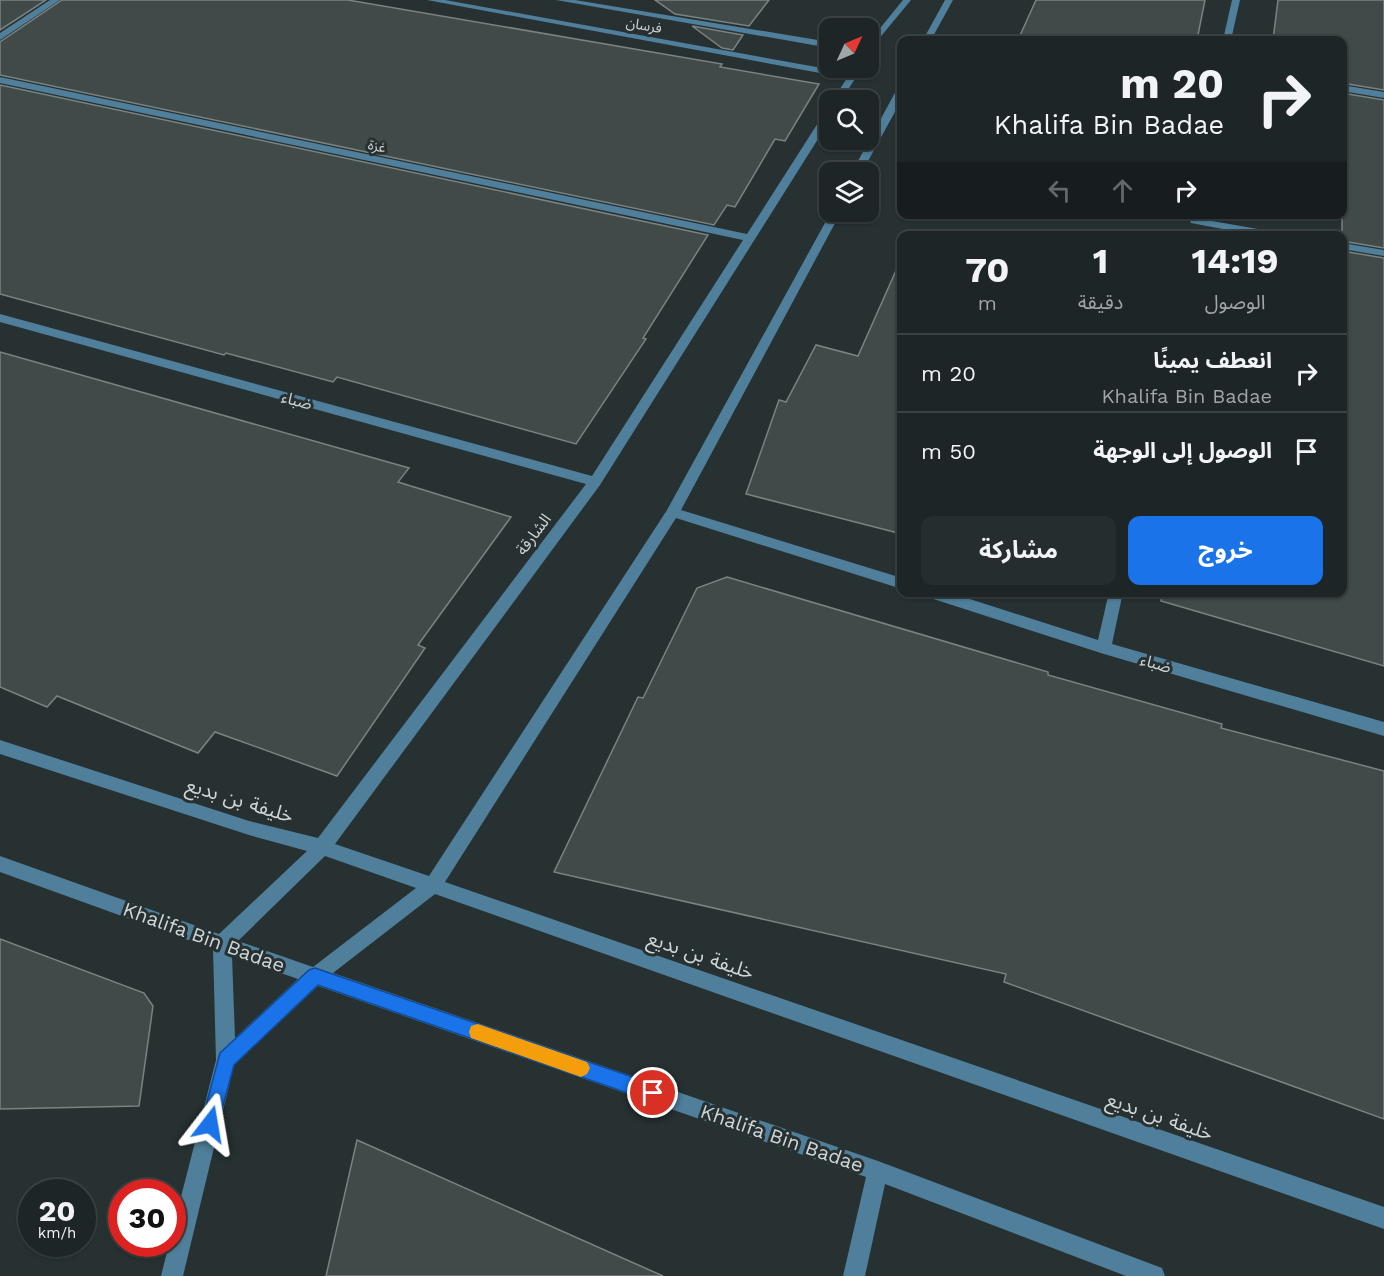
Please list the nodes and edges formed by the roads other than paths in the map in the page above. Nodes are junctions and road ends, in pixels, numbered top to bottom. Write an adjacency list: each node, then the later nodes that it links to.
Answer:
1 (56, 0): 12 (street)
2 (431, 0): 14 (street, فرسان)
3 (560, 0): 8 (street, فرسان)
4 (628, 0): 8 (street)
5 (907, 0): 9 (street)
6 (949, 0): 10 (street)
7 (1236, 0): 11 (street)
8 (619, 10): 13 (street, فرسان)
9 (879, 36)
10 (929, 36)
11 (1228, 36)
12 (0, 37)
13 (819, 43)
14 (819, 66)
15 (0, 80): 24 (street, غزة)
16 (1347, 89): 17 (street)
17 (1384, 95)
18 (897, 97): 20 (street)
19 (819, 129): 24 (street, الشارقة)
20 (862, 162)
21 (1200, 219): 23 (street)
22 (831, 222): 29 (street)
23 (1257, 231)
24 (748, 238): 28 (street, الشارقة)
25 (1347, 247): 26 (street)
26 (1384, 253)
27 (0, 318): 28 (street, ضباء)
28 (595, 482): 36 (street, الشارقة)
29 (673, 512): 30 (street); 38 (street)
30 (897, 582)
31 (945, 597): 33 (street, ضباء)
32 (1115, 597): 33 (street)
33 (1104, 648): 34 (street, ضباء)
34 (1384, 729)
35 (0, 747): 36 (street, خليفة بن بديع)
36 (322, 847): 38 (street, خليفة بن بديع); 39 (street, الشارقة)
37 (0, 864): 39 (street, Khalifa Bin Badae)
38 (433, 885): 40 (street); 43 (street, خليفة بن بديع)
39 (222, 944): 40 (street, Khalifa Bin Badae); 41 (street)
40 (315, 976): 41 (street); 42 (street, Khalifa Bin Badae)
41 (226, 1060): 44 (street)
42 (878, 1171): 45 (street); 46 (street, Khalifa Bin Badae)
43 (1384, 1218)
44 (172, 1276)
45 (854, 1276)
46 (1154, 1276)

